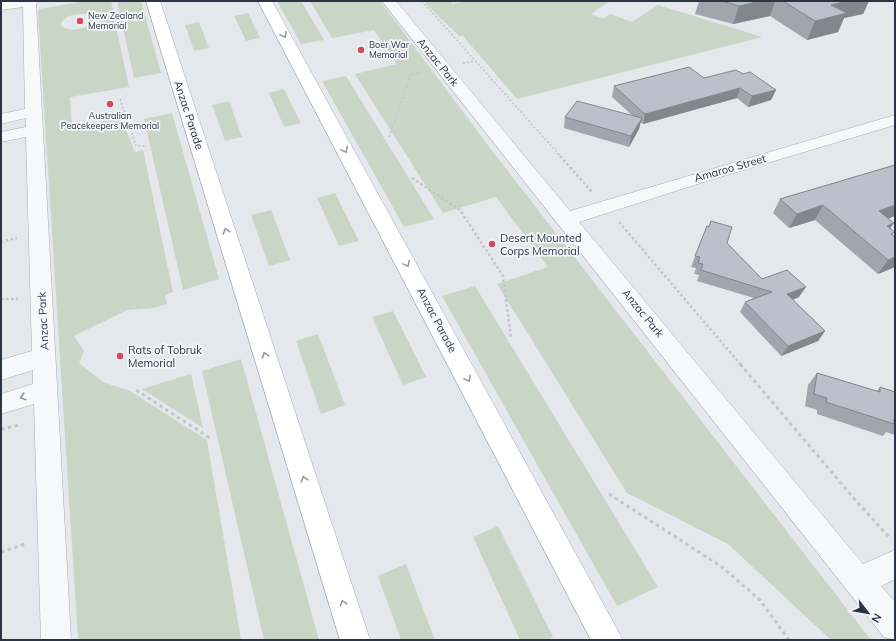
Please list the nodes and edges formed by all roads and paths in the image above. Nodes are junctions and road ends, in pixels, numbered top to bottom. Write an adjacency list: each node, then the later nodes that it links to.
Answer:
1 (31, 1): 6 (street); 14 (street, Anzac Park)
2 (153, 1): 40 (main road, Anzac Parade, one-way to 2)
3 (265, 1): 41 (main road, Anzac Parade, one-way to 41)
4 (389, 1): 10 (street, Anzac Park)
5 (422, 1): 9 (path)
6 (1, 6)
7 (117, 15): 8 (path)
8 (91, 20)
9 (475, 61): 10 (path); 19 (path)
10 (443, 67): 16 (path); 20 (street, Anzac Park)
11 (120, 99): 17 (path)
12 (1, 119): 14 (street)
13 (895, 120): 19 (street, Amaroo Street)
14 (34, 121): 15 (street); 26 (street, Anzac Park)
15 (1, 137)
16 (389, 137)
17 (147, 146)
18 (412, 178): 25 (path)
19 (605, 207): 20 (street, Amaroo Street); 35 (path)
20 (566, 219): 37 (street, Anzac Park)
21 (18, 238): 22 (path)
22 (1, 242)
23 (1, 299): 24 (path)
24 (18, 300)
25 (511, 338)
26 (44, 357): 27 (street); 28 (street, Anzac Park)
27 (1, 370)
28 (46, 390): 30 (street, one-way to 30); 39 (street, Anzac Park)
29 (136, 390): 33 (path)
30 (1, 404)
31 (19, 425): 32 (path)
32 (1, 429)
33 (210, 438)
34 (609, 494): 42 (path)
35 (895, 543)
36 (895, 564): 37 (street)
37 (860, 581): 38 (street, Anzac Park)
38 (895, 626)
39 (56, 640)
40 (355, 640)
41 (608, 640)
42 (789, 640)

